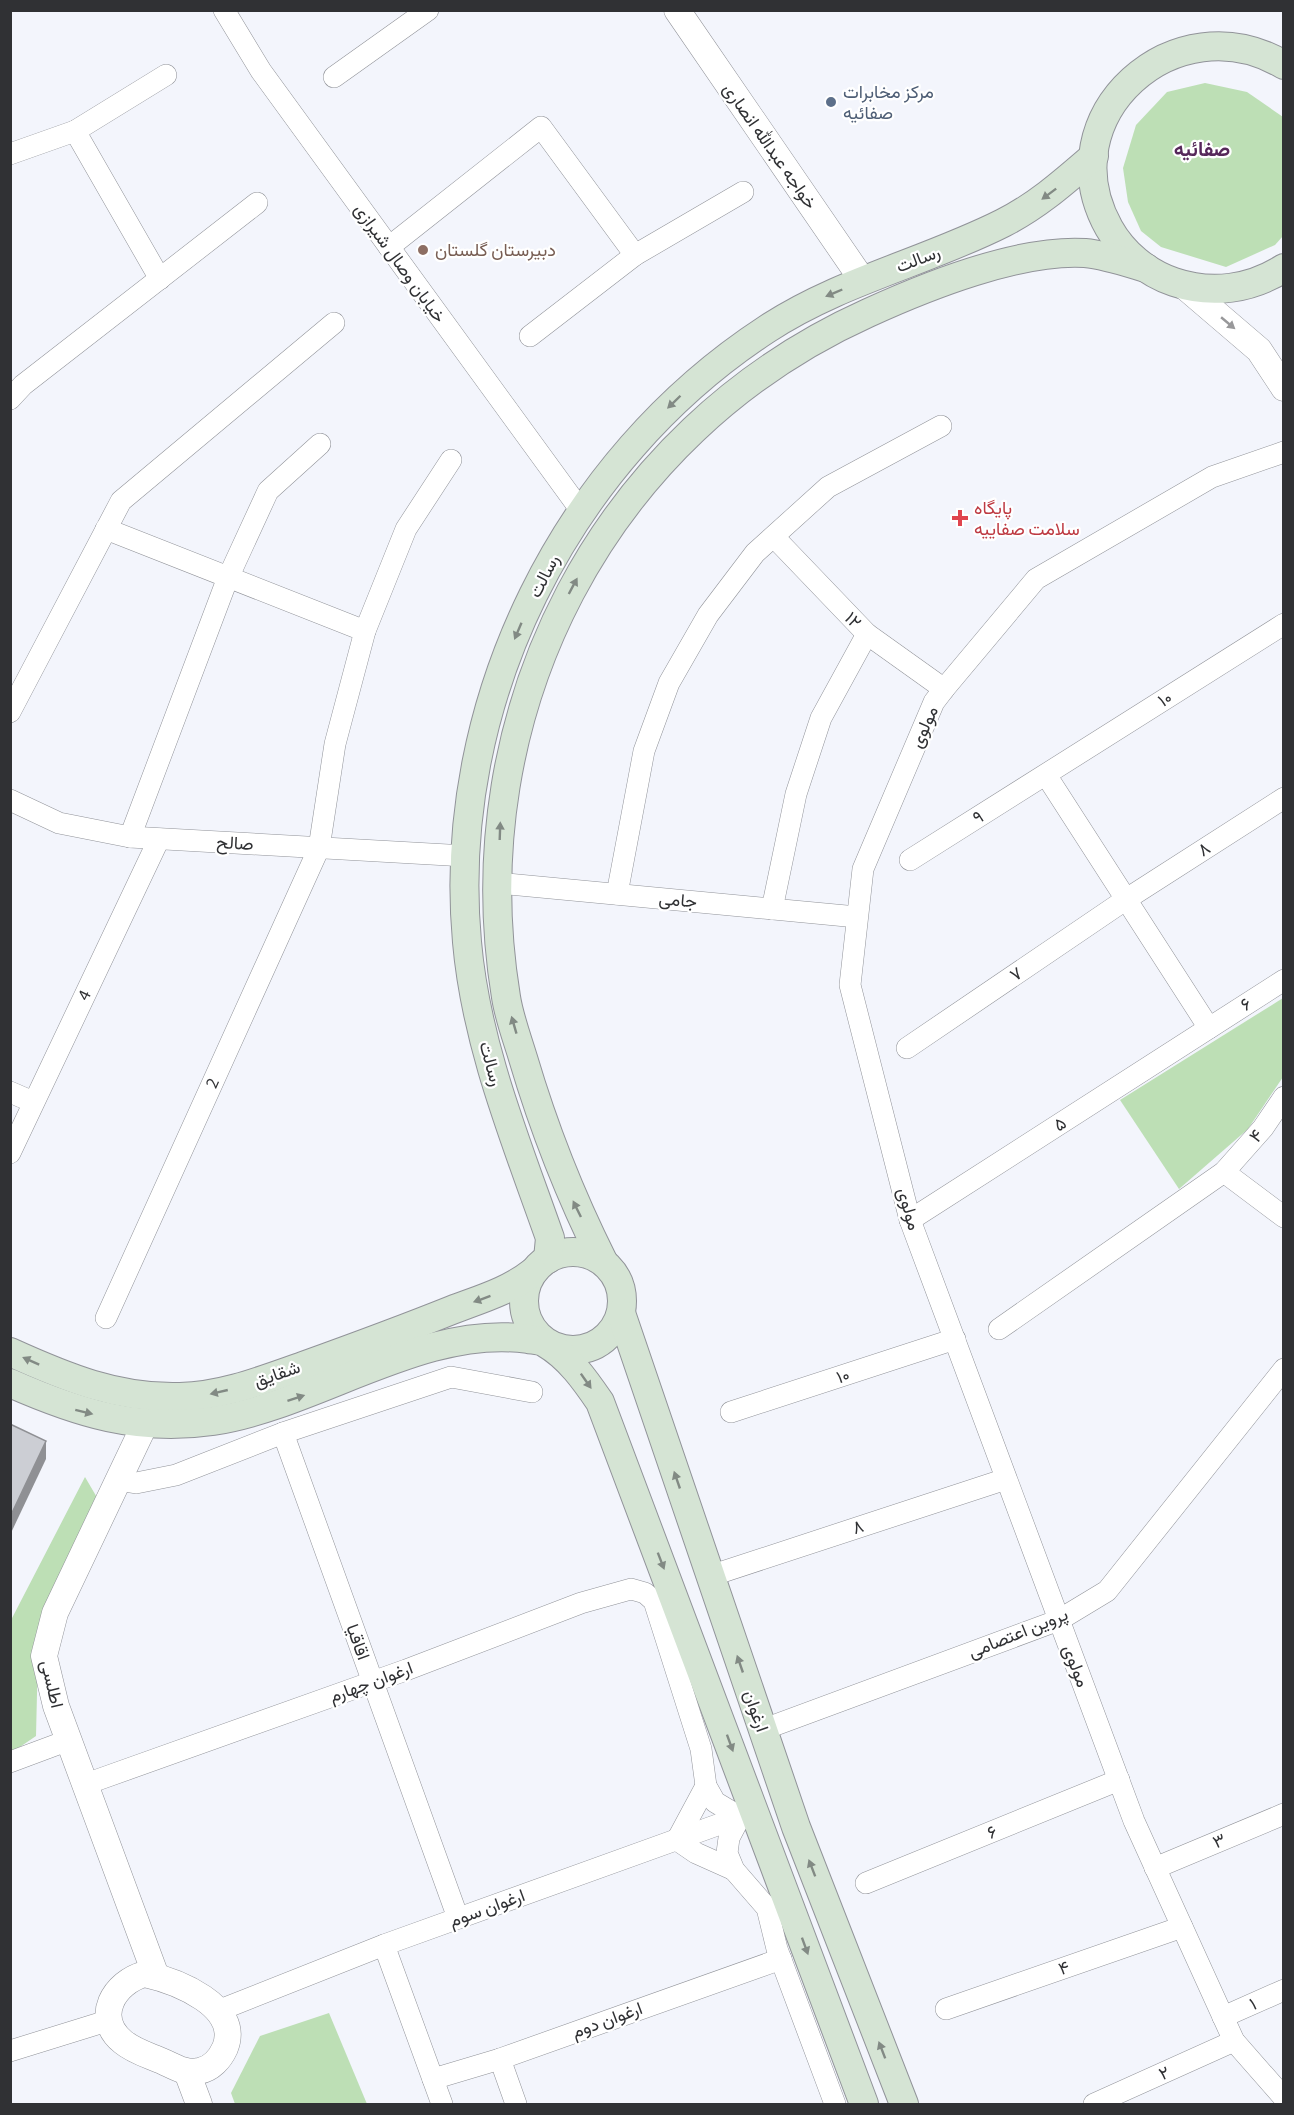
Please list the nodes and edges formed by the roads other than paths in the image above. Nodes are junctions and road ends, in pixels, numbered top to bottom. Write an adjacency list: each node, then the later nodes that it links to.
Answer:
1 (225, 10): 12 (street, خیابان وصال شیرازی)
2 (428, 10): 6 (street)
3 (677, 10): 17 (street, خواجه عبدالله انصاری)
4 (1284, 65): 9 (main road)
5 (166, 75): 7 (street)
6 (334, 77)
7 (75, 131): 8 (street); 16 (street)
8 (10, 154)
9 (1094, 156): 14 (main road); 17 (main road, رسالت, one-way to 17)
10 (743, 192): 13 (street)
11 (257, 203): 16 (street)
12 (389, 247): 13 (street); 27 (street, خیابان وصال شیرازی)
13 (635, 255): 20 (street)
14 (1146, 268): 18 (main road); 29 (main road, رسالت)
15 (1284, 268): 18 (main road)
16 (160, 279): 22 (street)
17 (863, 281): 27 (main road, رسالت, one-way to 27)
18 (1183, 285): 21 (street, one-way to 21)
19 (334, 323): 28 (street)
20 (530, 336)
21 (1284, 388)
22 (10, 399)
23 (941, 426): 30 (street)
24 (320, 444): 31 (street)
25 (1284, 452): 35 (street, مولوی)
26 (452, 460): 33 (street, 2)
27 (582, 512): 29 (main road); 43 (main road, رسالت, one-way to 43)
28 (106, 529): 31 (street); 36 (street)
29 (606, 532): 45 (main road, رسالت, one-way to 29)
30 (774, 537): 34 (street, ۱۲); 46 (street)
31 (229, 577): 33 (street); 40 (street)
32 (1284, 624): 37 (street, ۱۰)
33 (365, 631): 42 (street, 2)
34 (867, 634): 35 (street, ۱۲); 48 (street)
35 (944, 689): 49 (street, مولوی)
36 (10, 712)
37 (1046, 774): 44 (street, ۹); 47 (street)
38 (1284, 798): 47 (street, ۸)
39 (10, 800): 40 (street, صالح)
40 (130, 837): 41 (street, صالح)
41 (159, 839): 42 (street, صالح); 55 (street, 4)
42 (319, 848): 43 (street, صالح); 63 (street, 2)
43 (466, 856): 61 (main road, رسالت)
44 (910, 860)
45 (498, 883): 46 (street, جامی); 60 (main road, رسالت, one-way to 45)
46 (617, 894): 48 (street, جامی)
47 (1125, 900): 51 (street); 52 (street, ۷)
48 (772, 909): 49 (street, جامی)
49 (857, 917): 59 (street, مولوی)
50 (1284, 980): 51 (street, ۶)
51 (1209, 1028): 59 (street, ۵)
52 (907, 1048)
53 (10, 1092): 55 (street)
54 (1284, 1097): 57 (street, ۴)
55 (33, 1102): 56 (street, 4)
56 (10, 1153)
57 (1224, 1172): 58 (street); 64 (street, ۴)
58 (1284, 1216)
59 (910, 1220): 65 (street, مولوی)
60 (603, 1261): 61 (main road); 62 (main road)
61 (541, 1265): 66 (main road); 67 (main road, شقایق, one-way to 67)
62 (621, 1313): 66 (main road); 76 (main road, ارغوان, one-way to 62)
63 (106, 1318)
64 (999, 1329)
65 (955, 1339): 71 (street, ۱۰); 74 (street, مولوی)
66 (544, 1341): 72 (main road, شقایق, one-way to 66); 86 (main road, ارغوان, one-way to 86)
67 (10, 1352)
68 (1284, 1369): 77 (street, پروین اعتصامی)
69 (10, 1383): 72 (main road, شقایق, one-way to 72)
70 (532, 1392): 73 (street)
71 (731, 1412)
72 (145, 1424): 75 (street, اطلسی)
73 (283, 1432): 75 (street); 78 (street, اقاقیا)
74 (1006, 1479): 76 (street, ۸); 77 (street, مولوی)
75 (118, 1480): 80 (street, اطلسی)
76 (710, 1576): 79 (main road, ارغوان, one-way to 76)
77 (1059, 1620): 79 (street, پروین اعتصامی); 82 (street, مولوی)
78 (373, 1682): 83 (street, ارغوان چهارم); 84 (street, ارغوان چهارم); 92 (street, اقاقیا)
79 (762, 1730): 114 (main road, ارغوان, one-way to 79)
80 (69, 1740): 81 (street); 83 (street, اطلسی)
81 (10, 1762)
82 (1119, 1780): 88 (street, مولوی); 90 (street, ۶)
83 (86, 1784): 91 (street, اطلسی)
84 (706, 1786): 86 (street); 87 (street)
85 (1284, 1814): 88 (street, ۳)
86 (748, 1815): 87 (street, ارغوان سوم); 89 (street); 113 (main road, ارغوان, one-way to 113)
87 (677, 1840): 89 (street); 92 (street, ارغوان سوم)
88 (1155, 1868): 93 (street, مولوی)
89 (734, 1870): 95 (street)
90 (866, 1883)
91 (136, 1916): 96 (street, اطلسی); 97 (street)
92 (458, 1918): 94 (street, ارغوان سوم)
93 (1182, 1927): 99 (street, ۴); 101 (street, مولوی)
94 (384, 1945): 100 (street, ارغوان سوم); 107 (street)
95 (781, 1959): 105 (street, ارغوان دوم); 112 (street)
96 (156, 1976): 97 (street); 100 (street)
97 (127, 1981): 102 (street)
98 (1284, 1990): 101 (street, ۱)
99 (946, 2009)
100 (220, 2010): 106 (street)
101 (1223, 2018): 103 (street, مولوی)
102 (110, 2020): 104 (street); 106 (street)
103 (1234, 2041): 108 (street, مولوی); 115 (street, ۲)
104 (10, 2050)
105 (500, 2059): 107 (street, ارغوان دوم); 111 (street)
106 (187, 2072): 109 (street)
107 (433, 2079): 110 (street)
108 (1284, 2098)
109 (199, 2104)
110 (442, 2104)
111 (516, 2104)
112 (835, 2104)
113 (864, 2104)
114 (904, 2104)
115 (1094, 2104)

